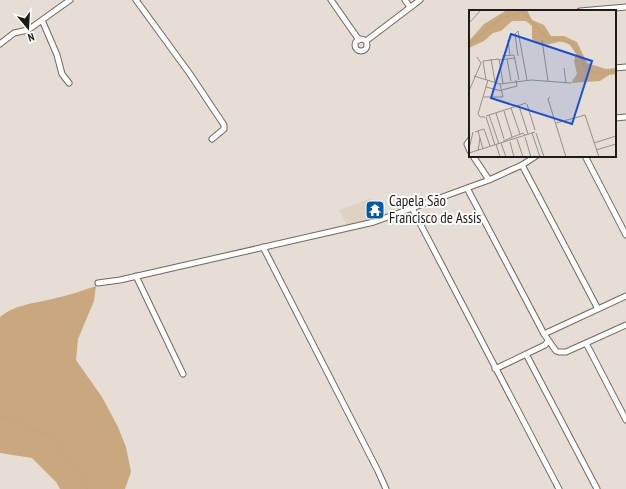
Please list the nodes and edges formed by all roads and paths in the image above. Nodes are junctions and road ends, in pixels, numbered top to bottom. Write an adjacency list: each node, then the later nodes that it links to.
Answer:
1 (70, 0): 9 (street)
2 (136, 0): 18 (street)
3 (331, 0): 10 (street)
4 (405, 0): 6 (street)
5 (420, 0): 6 (street)
6 (410, 7): 11 (street)
7 (626, 7): 8 (street)
8 (592, 10)
9 (42, 20): 12 (street); 15 (street)
10 (359, 40): 11 (street); 11 (street)
11 (366, 41)
12 (0, 44)
13 (626, 67): 14 (street)
14 (616, 68)
15 (69, 83)
16 (626, 117): 17 (street)
17 (616, 118)
18 (212, 139)
19 (474, 157): 23 (street)
20 (534, 157): 22 (street)
21 (586, 157): 26 (street)
22 (522, 165): 23 (street); 31 (street)
23 (489, 180): 24 (street)
24 (467, 188): 25 (street); 33 (street)
25 (412, 208): 27 (street); 37 (street)
26 (626, 235)
27 (264, 247): 28 (street); 40 (street)
28 (136, 276): 29 (street); 38 (street)
29 (98, 283)
30 (626, 296): 31 (street)
31 (598, 309): 33 (street)
32 (626, 325): 35 (street)
33 (544, 334): 34 (street)
34 (548, 341): 35 (street); 36 (street)
35 (586, 343): 39 (street)
36 (526, 354): 37 (street); 42 (street)
37 (495, 369): 41 (street)
38 (183, 374)
39 (626, 420)
40 (386, 489)
41 (559, 489)
42 (597, 489)

